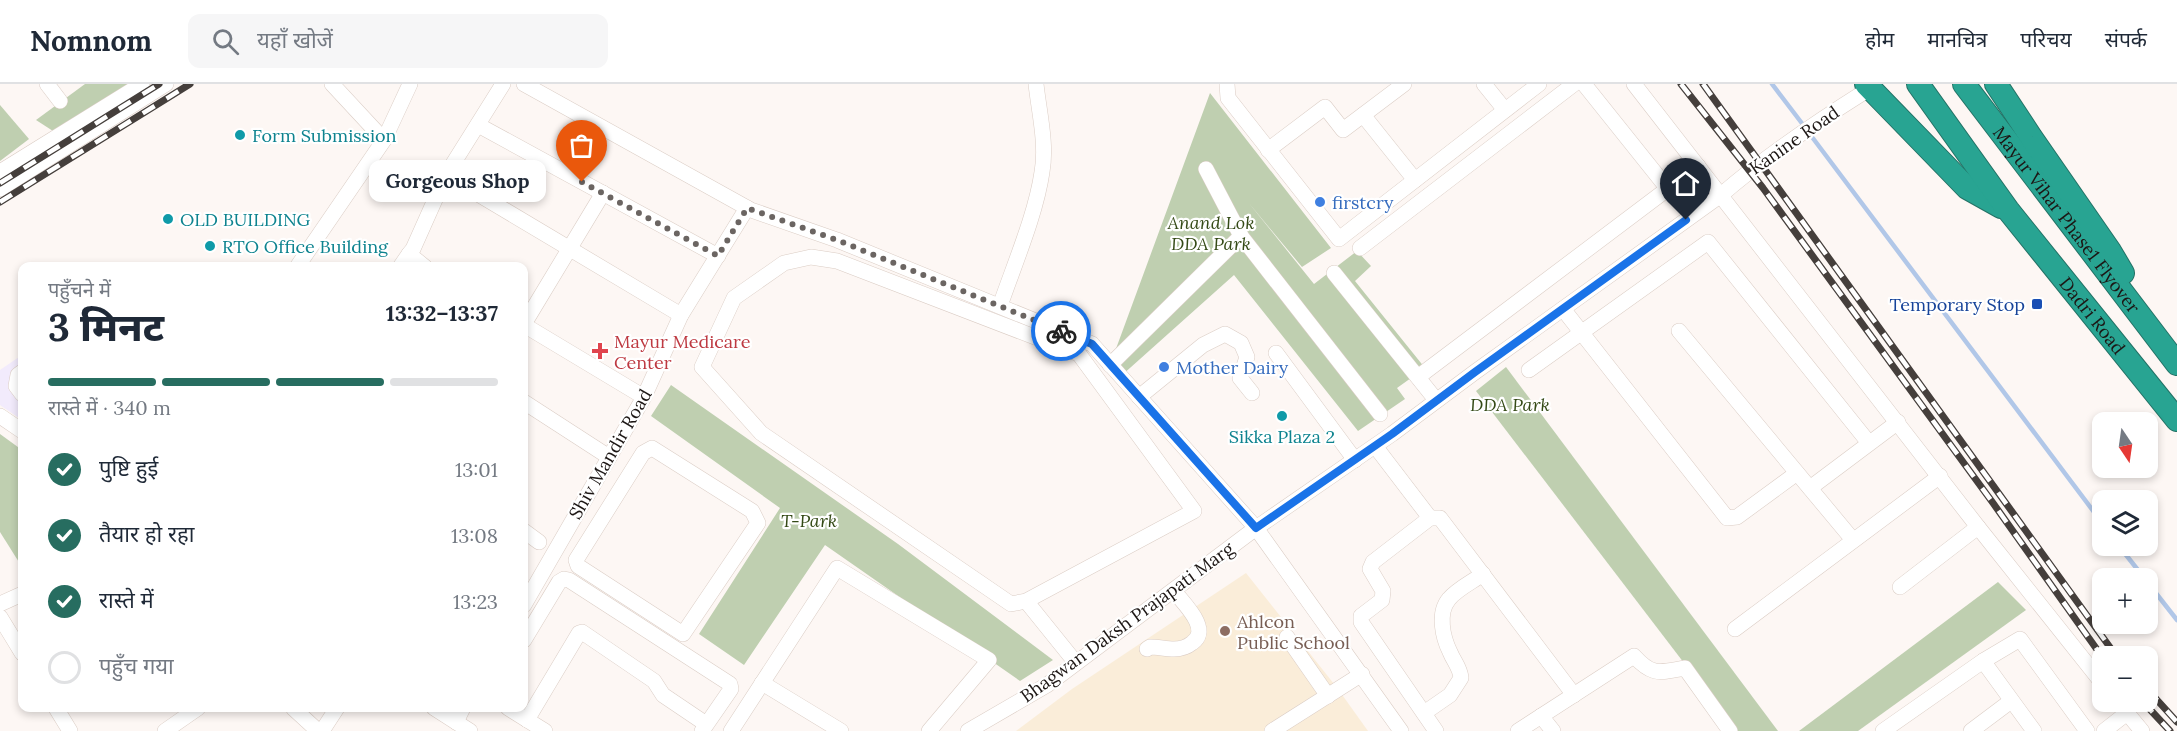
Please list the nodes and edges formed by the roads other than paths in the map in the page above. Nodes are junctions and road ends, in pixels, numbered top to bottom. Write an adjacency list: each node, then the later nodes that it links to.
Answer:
1 (47, 84): 20 (street)
2 (142, 84): 28 (street)
3 (166, 84): 31 (street)
4 (332, 84): 24 (street)
5 (410, 84): 24 (street)
6 (503, 84): 23 (street)
7 (524, 84): 35 (street)
8 (1227, 84): 25 (street)
9 (1404, 84): 22 (street)
10 (1484, 84): 21 (street)
11 (1539, 84): 21 (street)
12 (1574, 84): 38 (street)
13 (1584, 84): 32 (street)
14 (1634, 84): 26 (street)
15 (1918, 84): 36 (highway)
16 (1964, 84): 52 (highway, Mayur Vihar Phase1 Flyover)
17 (1996, 84): 52 (highway)
18 (1037, 85): 44 (street)
19 (1867, 86): 34 (street, Kanine Road); 36 (highway)
20 (60, 101)
21 (1505, 110): 30 (street)
22 (1363, 115): 25 (street); 30 (street)
23 (478, 125): 29 (street); 33 (street)
24 (384, 140): 42 (street)
25 (1268, 150): 30 (street)
26 (1698, 166): 32 (street); 34 (street)
27 (1206, 169): 37 (street)
28 (0, 172)
29 (446, 175): 39 (street); 41 (street)
30 (1415, 180)
31 (0, 189)
32 (1668, 189): 55 (street)
33 (603, 193): 39 (street); 40 (street)
34 (1721, 195): 45 (street, Bhagwan Daksh Prajapati Marg); 64 (street)
35 (747, 208): 40 (street, Shiv Mandir Road); 44 (street)
36 (2008, 210): 63 (highway, Dadri Road)
37 (1241, 236): 53 (street); 61 (street)
38 (1360, 248)
39 (569, 249): 46 (street); 47 (street)
40 (718, 256): 46 (street, Shiv Mandir Road)
41 (405, 261)
42 (304, 262)
43 (1334, 273): 55 (street)
44 (1000, 306): 53 (street)
45 (1563, 309): 50 (street); 59 (street, Bhagwan Daksh Prajapati Marg)
46 (681, 315): 57 (street, Shiv Mandir Road)
47 (528, 317)
48 (528, 326): 57 (street)
49 (1678, 331): 70 (street)
50 (1582, 332): 54 (street); 66 (street); 70 (street)
51 (1276, 352): 69 (street)
52 (2173, 359)
53 (1110, 365): 58 (street)
54 (1529, 370)
55 (1418, 377): 59 (street)
56 (1252, 393): 58 (street)
57 (644, 397): 68 (street, Shiv Mandir Road)
58 (1139, 397): 77 (street)
59 (1436, 400): 67 (street, Bhagwan Daksh Prajapati Marg)
60 (528, 405): 68 (street)
61 (1380, 414)
62 (0, 416): 65 (street)
63 (2177, 420)
64 (1898, 422): 66 (street); 71 (street)
65 (18, 428)
66 (1869, 443): 72 (street)
67 (1375, 447): 69 (street, Bhagwan Daksh Prajapati Marg); 75 (street)
68 (609, 457): 73 (street, Shiv Mandir Road)
69 (1355, 460): 77 (street, Bhagwan Daksh Prajapati Marg)
70 (1797, 473): 72 (street)
71 (1940, 476): 76 (street); 79 (street)
72 (1810, 488): 79 (street)
73 (590, 490): 74 (street); 85 (street, Shiv Mandir Road)
74 (612, 503): 74 (street)
75 (1430, 518): 81 (street); 111 (street)
76 (1978, 527): 82 (street); 96 (street)
77 (1256, 528): 83 (street, Bhagwan Daksh Prajapati Marg); 97 (street)
78 (528, 534): 80 (street)
79 (1853, 540): 89 (street)
80 (539, 542)
81 (1483, 574): 99 (street); 111 (street)
82 (1900, 587)
83 (1174, 591): 93 (street); 95 (street, Bhagwan Daksh Prajapati Marg)
84 (18, 596): 87 (street)
85 (528, 598)
86 (1026, 601): 86 (street); 95 (street)
87 (0, 604)
88 (0, 617): 92 (street)
89 (1735, 629)
90 (528, 633): 115 (street)
91 (1287, 637): 100 (street)
92 (18, 646)
93 (1147, 649)
94 (1983, 661): 101 (street); 131 (street); 134 (street)
95 (1076, 663): 124 (street, Bhagwan Daksh Prajapati Marg)
96 (2092, 670)
97 (1362, 674): 100 (street); 126 (street)
98 (762, 683): 121 (street); 122 (street); 123 (street)
99 (1574, 695): 112 (street); 130 (street)
100 (1328, 696): 125 (street)
101 (2011, 701): 132 (street); 133 (street)
102 (58, 712): 116 (street)
103 (192, 712): 117 (street)
104 (298, 712): 118 (street)
105 (334, 712): 118 (street)
106 (440, 712): 114 (street)
107 (462, 712): 114 (street)
108 (514, 712): 113 (street)
109 (2119, 712): 135 (street)
110 (2125, 712): 136 (street)
111 (1424, 713): 127 (street)
112 (1541, 716): 128 (street); 129 (street)
113 (527, 720): 115 (street); 120 (street)
114 (456, 722): 119 (street)
115 (704, 728)
116 (70, 731)
117 (165, 731)
118 (320, 731)
119 (470, 731)
120 (544, 731)
121 (731, 731)
122 (841, 731)
123 (929, 731)
124 (968, 731)
125 (1272, 731)
126 (1401, 731)
127 (1436, 731)
128 (1518, 731)
129 (1553, 731)
130 (1730, 731)
131 (1883, 731)
132 (1971, 731)
133 (2034, 731)
134 (2087, 731)
135 (2104, 731)
136 (2142, 731)

